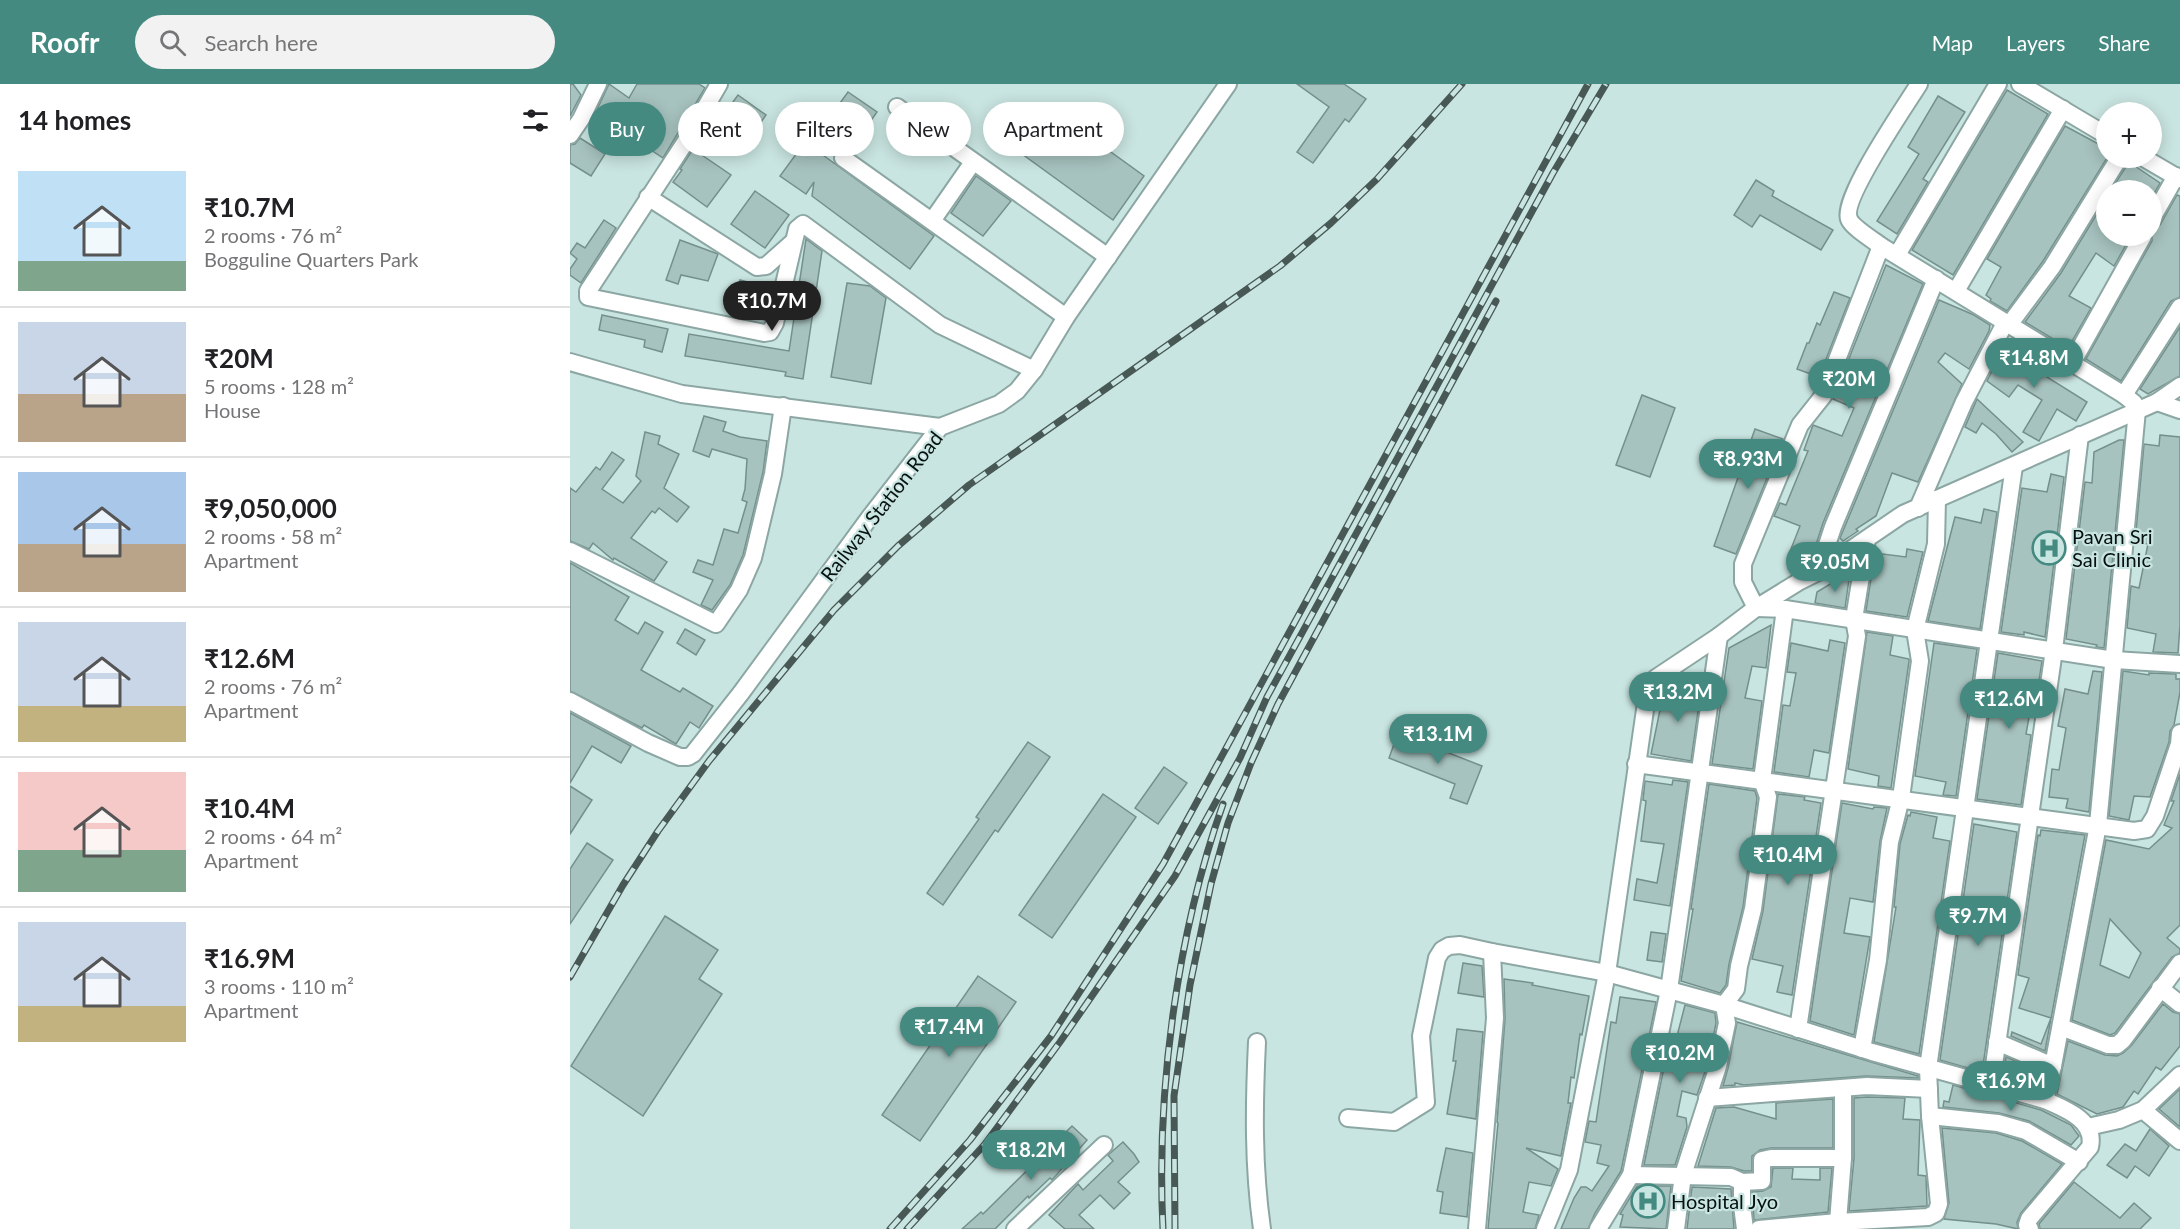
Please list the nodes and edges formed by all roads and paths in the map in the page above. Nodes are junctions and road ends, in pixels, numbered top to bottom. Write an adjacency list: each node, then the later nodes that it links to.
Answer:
1 (598, 84): 9 (street)
2 (720, 84): 16 (street)
3 (1228, 84): 23 (street, Railway Station Road)
4 (1919, 84): 20 (street)
5 (1998, 84): 22 (street)
6 (2020, 84): 7 (street)
7 (2063, 110): 8 (street); 25 (street)
8 (2096, 129)
9 (570, 135)
10 (965, 156): 12 (street)
11 (843, 158): 18 (street)
12 (973, 162): 18 (street); 23 (street)
13 (2113, 168): 28 (street)
14 (2162, 168): 15 (street)
15 (2178, 177): 17 (street)
16 (648, 197): 19 (street); 19 (street)
17 (2162, 202)
18 (932, 221): 27 (street)
19 (793, 242): 31 (street)
20 (1881, 246): 22 (street); 46 (street)
21 (2137, 246): 30 (street)
22 (1897, 255): 24 (street)
23 (1108, 257): 27 (street, Railway Station Road)
24 (1936, 279): 25 (street); 45 (street)
25 (1956, 291): 28 (street)
26 (2180, 306): 33 (street)
27 (1066, 317): 31 (street, Railway Station Road)
28 (2007, 324): 30 (street); 42 (street)
29 (570, 362): 35 (street)
30 (2072, 363): 33 (street)
31 (1034, 370): 38 (street, Railway Station Road)
32 (2180, 386): 34 (street)
33 (2124, 395): 36 (street)
34 (2157, 402): 36 (street); 37 (street)
35 (783, 406): 38 (street); 44 (street)
36 (2137, 410): 39 (street); 53 (street)
37 (2180, 410)
38 (940, 427): 55 (street, Railway Station Road)
39 (2080, 435): 40 (street); 52 (street)
40 (2014, 466): 41 (street); 51 (street)
41 (1937, 499): 42 (street); 49 (street)
42 (1918, 508): 43 (street)
43 (1867, 539): 45 (street); 48 (street)
44 (570, 551)
45 (1818, 573): 46 (street)
46 (1756, 608): 47 (street); 50 (street)
47 (1785, 609): 48 (street); 59 (street)
48 (1854, 619): 49 (street); 60 (street)
49 (1915, 630): 51 (street); 61 (street)
50 (1719, 636): 57 (street); 58 (street)
51 (1989, 641): 52 (street); 62 (street)
52 (2054, 650): 53 (street); 63 (street)
53 (2114, 660): 54 (street); 64 (street)
54 (2180, 664)
55 (570, 701)
56 (2180, 733): 64 (street)
57 (1636, 764): 58 (street); 67 (street)
58 (1700, 773): 59 (street); 69 (street)
59 (1762, 780): 60 (street); 71 (street)
60 (1833, 790): 61 (street); 73 (street)
61 (1900, 798): 62 (street); 76 (street)
62 (1965, 808): 63 (street); 78 (street)
63 (2030, 816): 64 (street); 74 (street)
64 (2098, 825): 72 (street)
65 (1492, 952): 67 (street); 87 (street); 99 (street)
66 (2180, 963): 68 (street)
67 (1607, 973): 69 (street); 100 (street)
68 (2160, 988): 70 (street); 72 (street)
69 (1669, 990): 71 (street); 93 (street)
70 (2180, 1004)
71 (1724, 1005): 73 (street); 83 (street)
72 (2061, 1027): 77 (street)
73 (1798, 1029): 76 (street)
74 (1997, 1041): 77 (street); 80 (street)
75 (1257, 1042): 98 (street)
76 (1862, 1049): 78 (street)
77 (2053, 1066): 84 (street)
78 (1928, 1068): 80 (street); 82 (street)
79 (2180, 1075): 85 (street)
80 (1991, 1086): 84 (street)
81 (1843, 1088): 82 (street); 83 (street); 91 (street)
82 (1929, 1089): 86 (street)
83 (1707, 1098): 94 (street)
84 (2045, 1100): 88 (street)
85 (2143, 1110): 88 (street); 89 (street)
86 (1930, 1116): 92 (street); 96 (street)
87 (1348, 1118)
88 (2088, 1127): 92 (street)
89 (2180, 1141)
90 (1104, 1145): 97 (street)
91 (1843, 1158): 95 (street); 96 (street)
92 (2079, 1162): 105 (street)
93 (1631, 1175): 94 (street); 101 (street)
94 (1683, 1175): 95 (street); 102 (street)
95 (1742, 1182): 103 (street)
96 (1838, 1222): 104 (street)
97 (1021, 1227)
98 (1262, 1229)
99 (1477, 1229)
100 (1545, 1229)
101 (1598, 1229)
102 (1676, 1229)
103 (1745, 1229)
104 (1759, 1229)
105 (2030, 1229)

